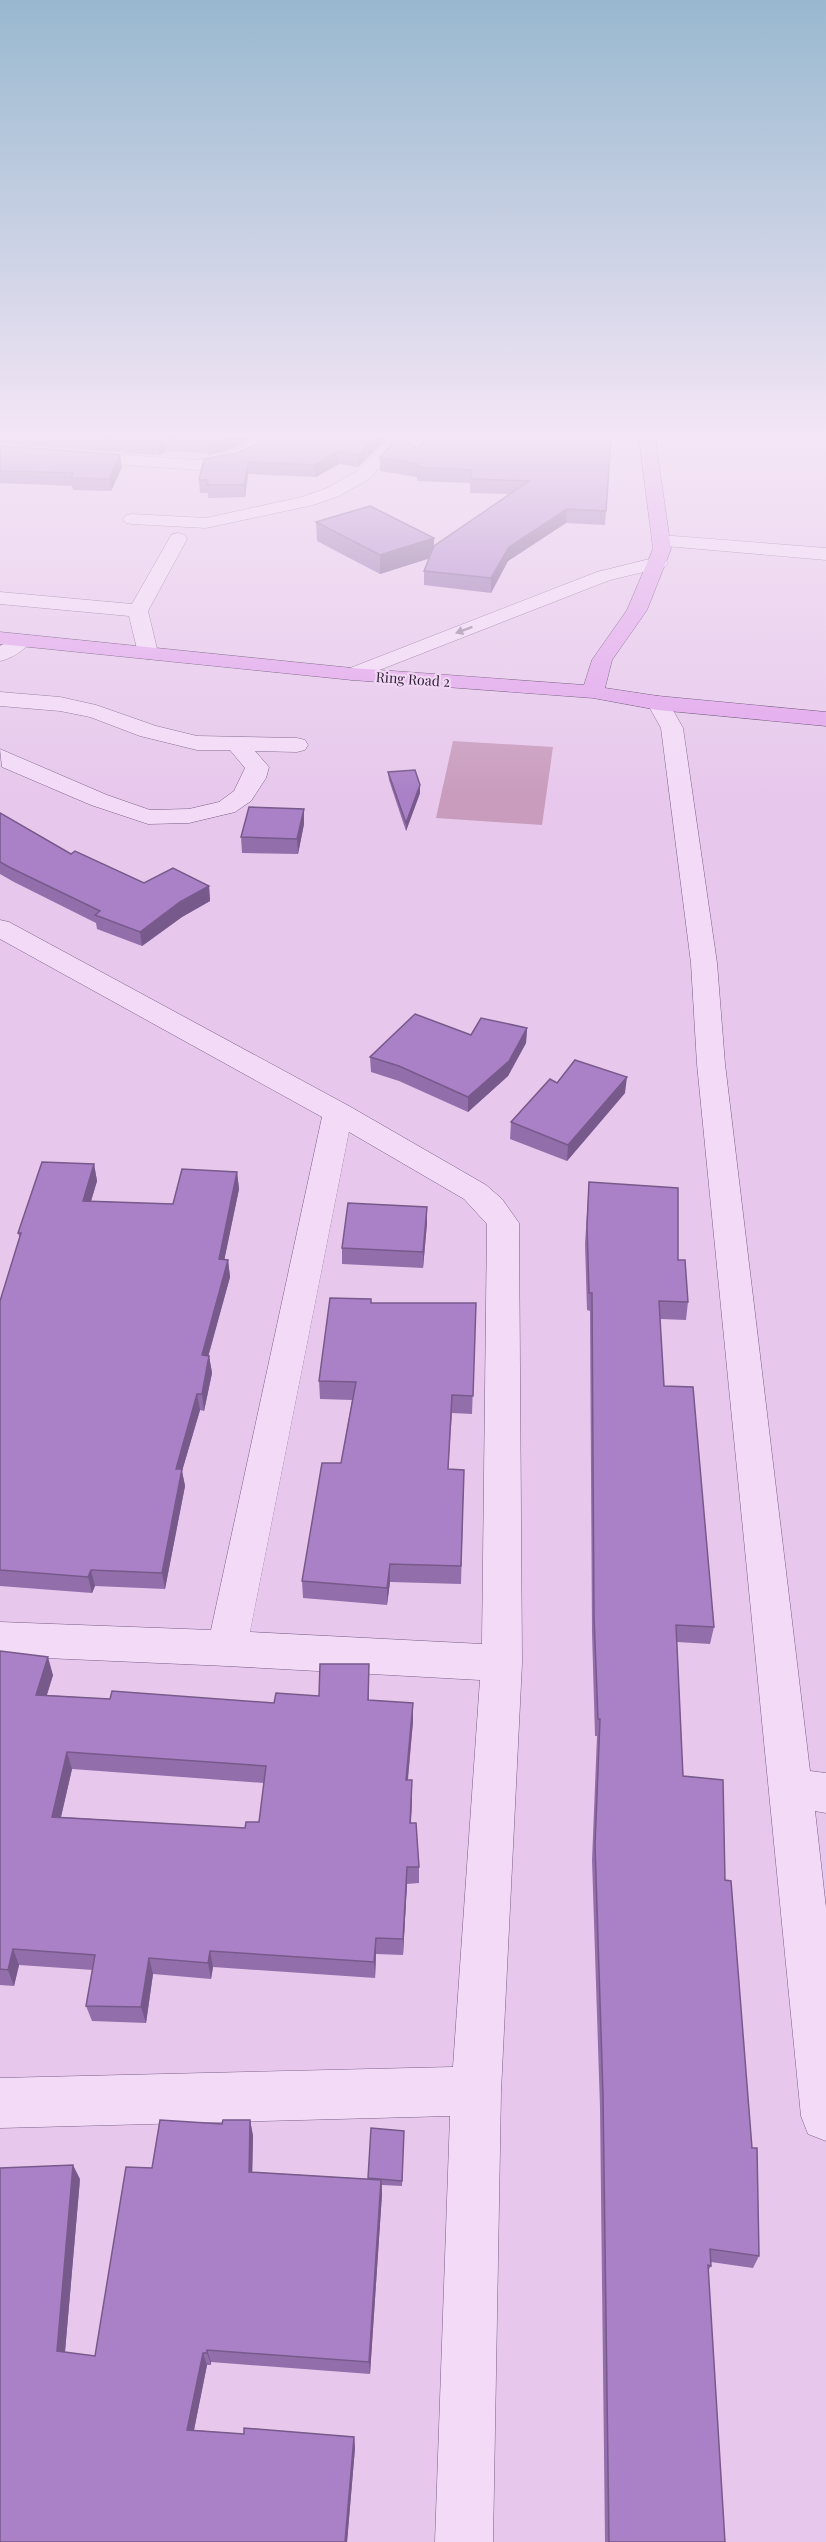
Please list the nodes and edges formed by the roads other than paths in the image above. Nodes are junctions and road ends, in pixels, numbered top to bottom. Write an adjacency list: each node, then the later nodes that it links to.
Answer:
1 (169, 556): 5 (street)
2 (660, 556): 3 (main road)
3 (658, 563): 10 (street, one-way to 10); 11 (main road)
4 (0, 598): 5 (street)
5 (138, 611): 8 (street)
6 (0, 638): 7 (main road, Ring Road 2)
7 (21, 641): 8 (main road, Ring Road 2); 9 (street)
8 (148, 653): 10 (main road, Ring Road 2)
9 (0, 655)
10 (352, 674): 11 (main road, Ring Road 2)
11 (594, 692): 13 (main road, Ring Road 2)
12 (0, 699): 15 (street)
13 (658, 703): 14 (main road, Ring Road 2); 23 (street)
14 (826, 719)
15 (237, 745): 16 (street); 17 (street)
16 (297, 745)
17 (0, 756)
18 (0, 928): 19 (street)
19 (338, 1113): 21 (street); 22 (street)
20 (0, 1639): 21 (street)
21 (227, 1647): 22 (street)
22 (501, 1663): 24 (street)
23 (808, 1791): 26 (street)
24 (476, 2091): 25 (street); 27 (street)
25 (0, 2103)
26 (826, 2116)
27 (464, 2542)

